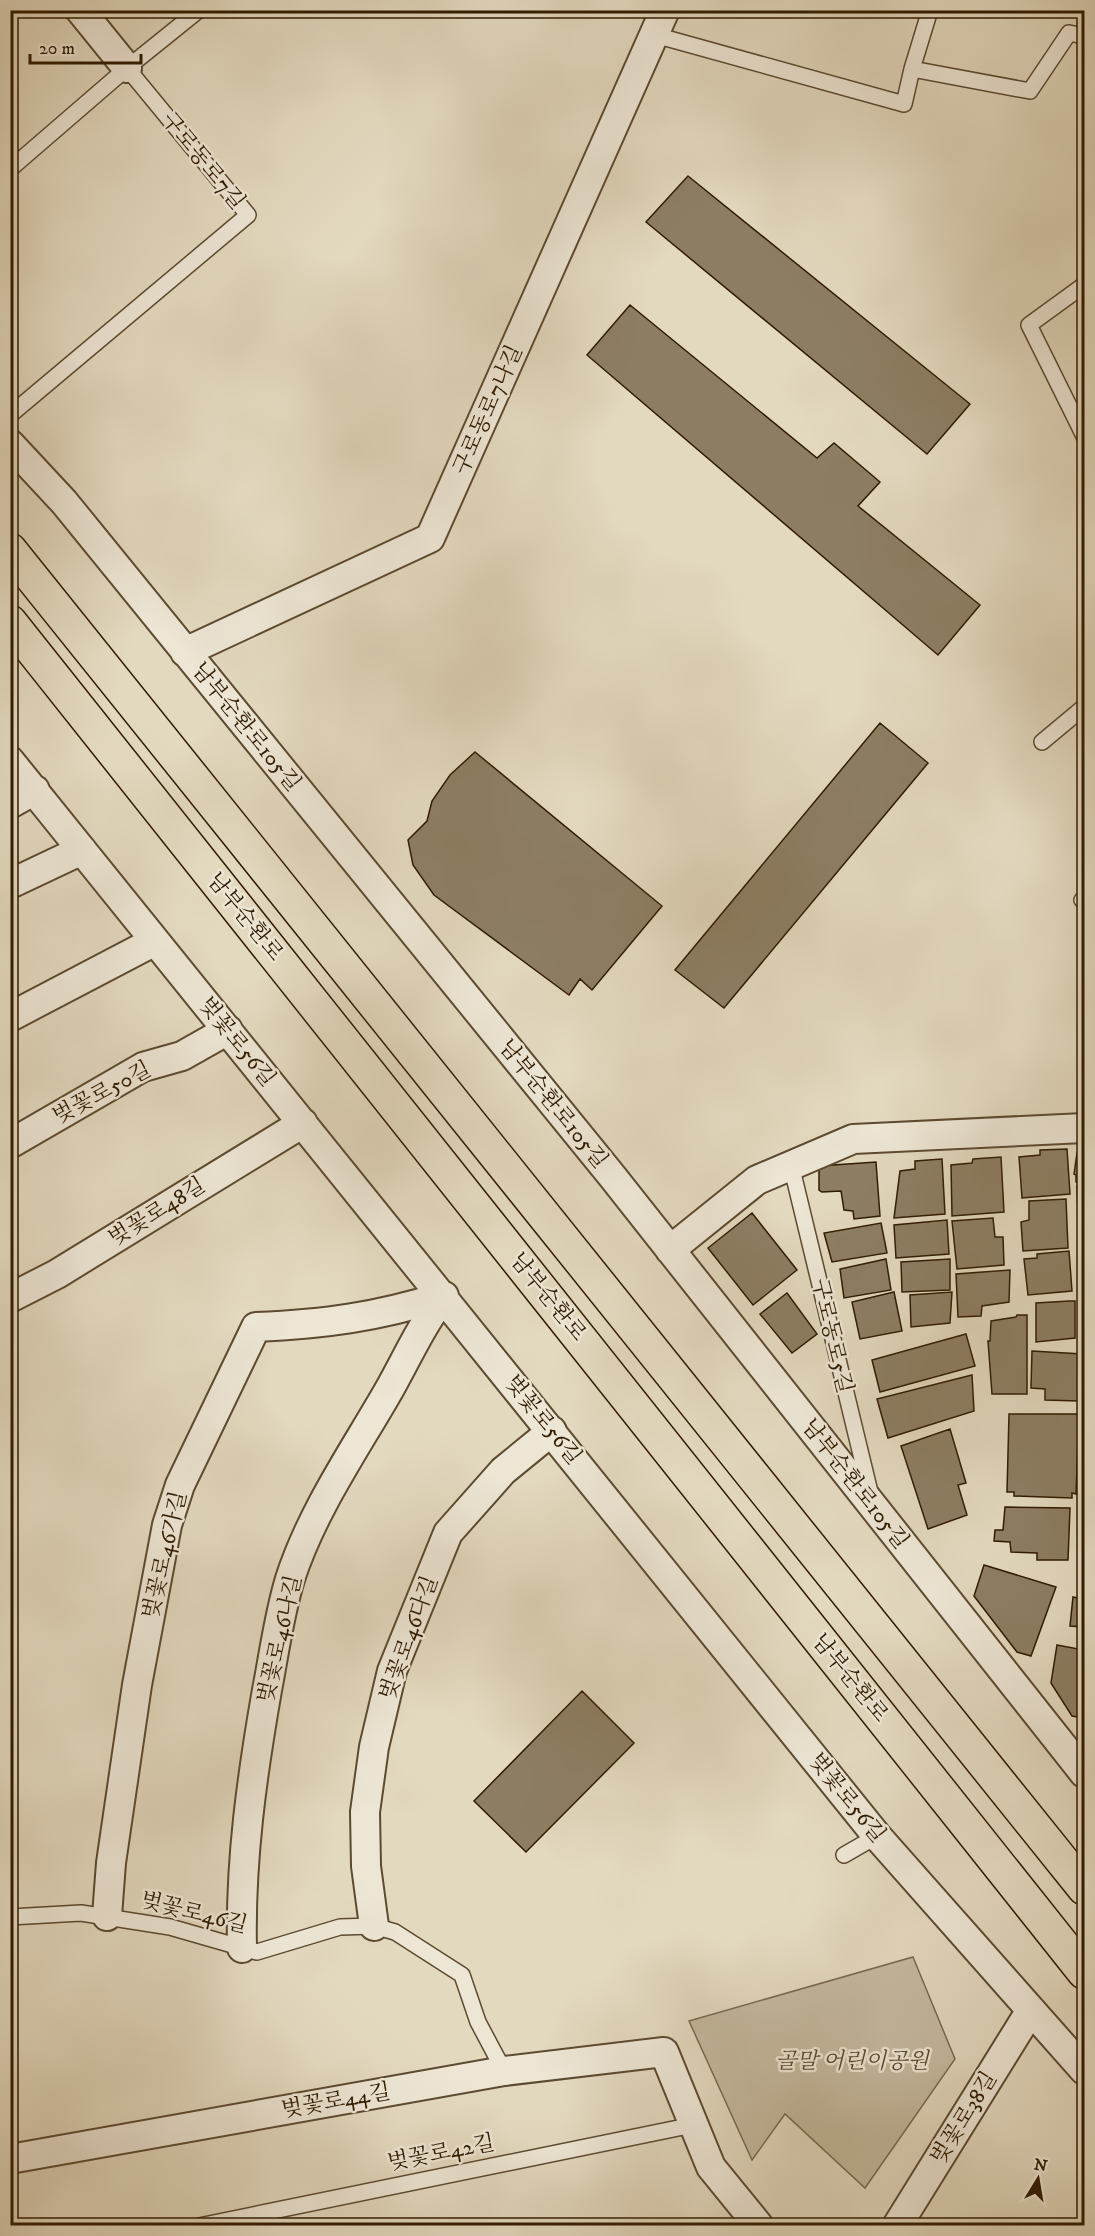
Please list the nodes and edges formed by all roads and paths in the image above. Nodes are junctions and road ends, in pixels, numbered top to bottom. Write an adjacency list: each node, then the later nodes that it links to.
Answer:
1 (80, 10): 6 (street, 구로동로7길)
2 (199, 10): 6 (lane)
3 (930, 10): 7 (lane)
4 (660, 23): 7 (lane, 구로동로7나길); 15 (street, 구로동로7나길)
5 (1084, 36): 7 (lane)
6 (127, 68): 8 (lane); 10 (lane, 구로동로7길)
7 (912, 69)
8 (10, 170)
9 (1084, 285): 11 (lane)
10 (10, 416)
11 (1084, 436)
12 (10, 444): 15 (street, 남부순환로105길)
13 (10, 550): 38 (main road, 남부순환로)
14 (10, 622): 43 (main road, 남부순환로)
15 (185, 652): 30 (street, 남부순환로105길)
16 (1084, 707): 17 (lane)
17 (1042, 742)
18 (10, 761): 19 (street, 벚꽃로56길)
19 (35, 790): 20 (street); 21 (street, 벚꽃로56길)
20 (10, 804)
21 (82, 850): 22 (street); 23 (street, 벚꽃로56길)
22 (10, 884)
23 (155, 941): 24 (street); 25 (street, 벚꽃로56길)
24 (10, 1017)
25 (228, 1030): 26 (street, 벚꽃로56길); 28 (street, 벚꽃로50길)
26 (303, 1123): 31 (street, 벚꽃로56길); 32 (street, 벚꽃로48길)
27 (1084, 1128): 29 (street)
28 (10, 1144)
29 (791, 1165): 30 (street); 34 (lane, 구로동로5길)
30 (670, 1250): 34 (street, 남부순환로105길)
31 (444, 1296): 33 (street, 벚꽃로56길); 39 (street, 벚꽃로46가길); 42 (street, 벚꽃로46나길)
32 (10, 1298)
33 (552, 1431): 36 (street, 벚꽃로56길); 41 (street, 벚꽃로46다길)
34 (873, 1507): 35 (street, 남부순환로105길)
35 (1084, 1773)
36 (878, 1836): 37 (lane); 44 (street, 벚꽃로56길)
37 (844, 1855)
38 (1084, 1888)
39 (107, 1916): 40 (lane, 벚꽃로46길); 42 (lane, 벚꽃로46길)
40 (10, 1917)
41 (374, 1926): 42 (lane, 벚꽃로46길); 46 (lane, 벚꽃로46길)
42 (242, 1948)
43 (1084, 1972)
44 (1031, 2010): 45 (street, 벚꽃로56길); 51 (street, 벚꽃로38길)
45 (1084, 2070)
46 (504, 2071): 47 (street, 벚꽃로44길); 48 (street, 벚꽃로44길)
47 (693, 2125): 49 (lane, 벚꽃로42길); 50 (street)
48 (10, 2159)
49 (199, 2226)
50 (759, 2226)
51 (897, 2226)

